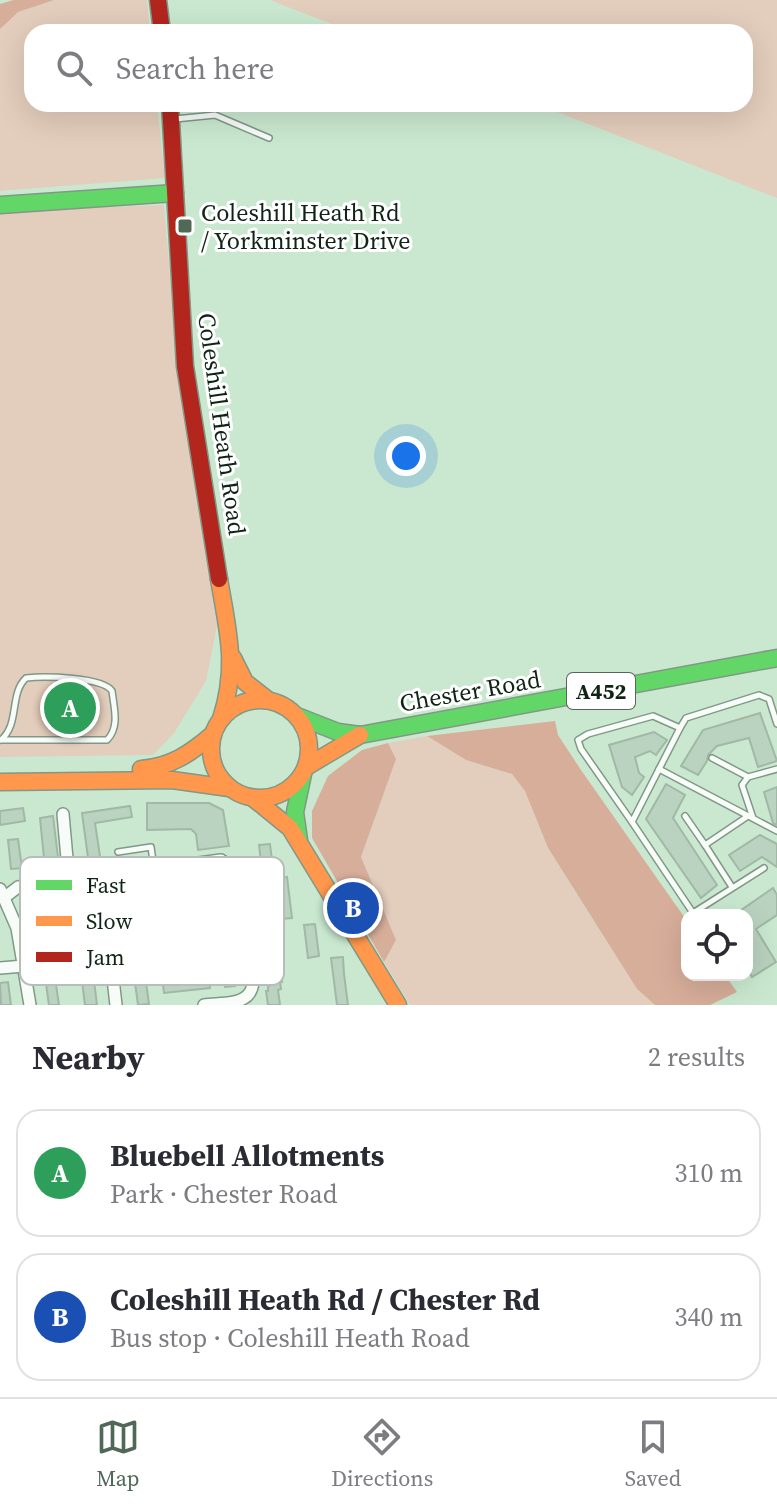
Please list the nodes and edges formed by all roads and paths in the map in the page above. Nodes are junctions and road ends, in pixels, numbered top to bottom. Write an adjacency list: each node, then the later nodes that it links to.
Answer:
1 (158, 0): 2 (main road)
2 (161, 24)
3 (170, 112): 4 (lane); 5 (main road, Coleshill Heath Road)
4 (269, 138)
5 (175, 193): 6 (main road); 7 (main road, Coleshill Heath Road)
6 (0, 205)
7 (231, 653): 9 (main road, Coleshill Heath Road); 12 (main road, Coleshill Heath Road)
8 (777, 658): 14 (main road, Chester Road / A452)
9 (268, 700): 10 (main road); 12 (main road)
10 (297, 716): 14 (main road, Chester Road / A452); 19 (main road)
11 (777, 724): 13 (lane)
12 (217, 726): 20 (main road); 23 (main road)
13 (680, 728): 17 (lane); 28 (lane)
14 (360, 735): 19 (main road, Chester Road / A452)
15 (0, 740): 15 (lane)
16 (712, 758): 21 (lane)
17 (659, 769): 27 (lane); 28 (lane)
18 (777, 769): 21 (lane)
19 (304, 771): 24 (main road); 30 (main road)
20 (0, 773)
21 (748, 777): 27 (lane)
22 (0, 782): 23 (main road)
23 (229, 788): 24 (main road)
24 (253, 798): 30 (main road)
25 (63, 814): 33 (street)
26 (685, 816): 31 (lane)
27 (750, 818): 29 (lane); 31 (lane)
28 (632, 822): 36 (lane)
29 (777, 831)
30 (300, 844): 48 (main road)
31 (705, 845): 36 (lane)
32 (118, 852): 34 (lane)
33 (67, 857)
34 (152, 857)
35 (764, 868): 36 (lane)
36 (732, 887)
37 (2, 893): 38 (street)
38 (20, 944)
39 (20, 966): 40 (street)
40 (0, 968)
41 (27, 985): 45 (street)
42 (114, 985): 46 (street)
43 (254, 985): 44 (street)
44 (238, 1003): 47 (street)
45 (30, 1005)
46 (116, 1005)
47 (204, 1005)
48 (398, 1005)

